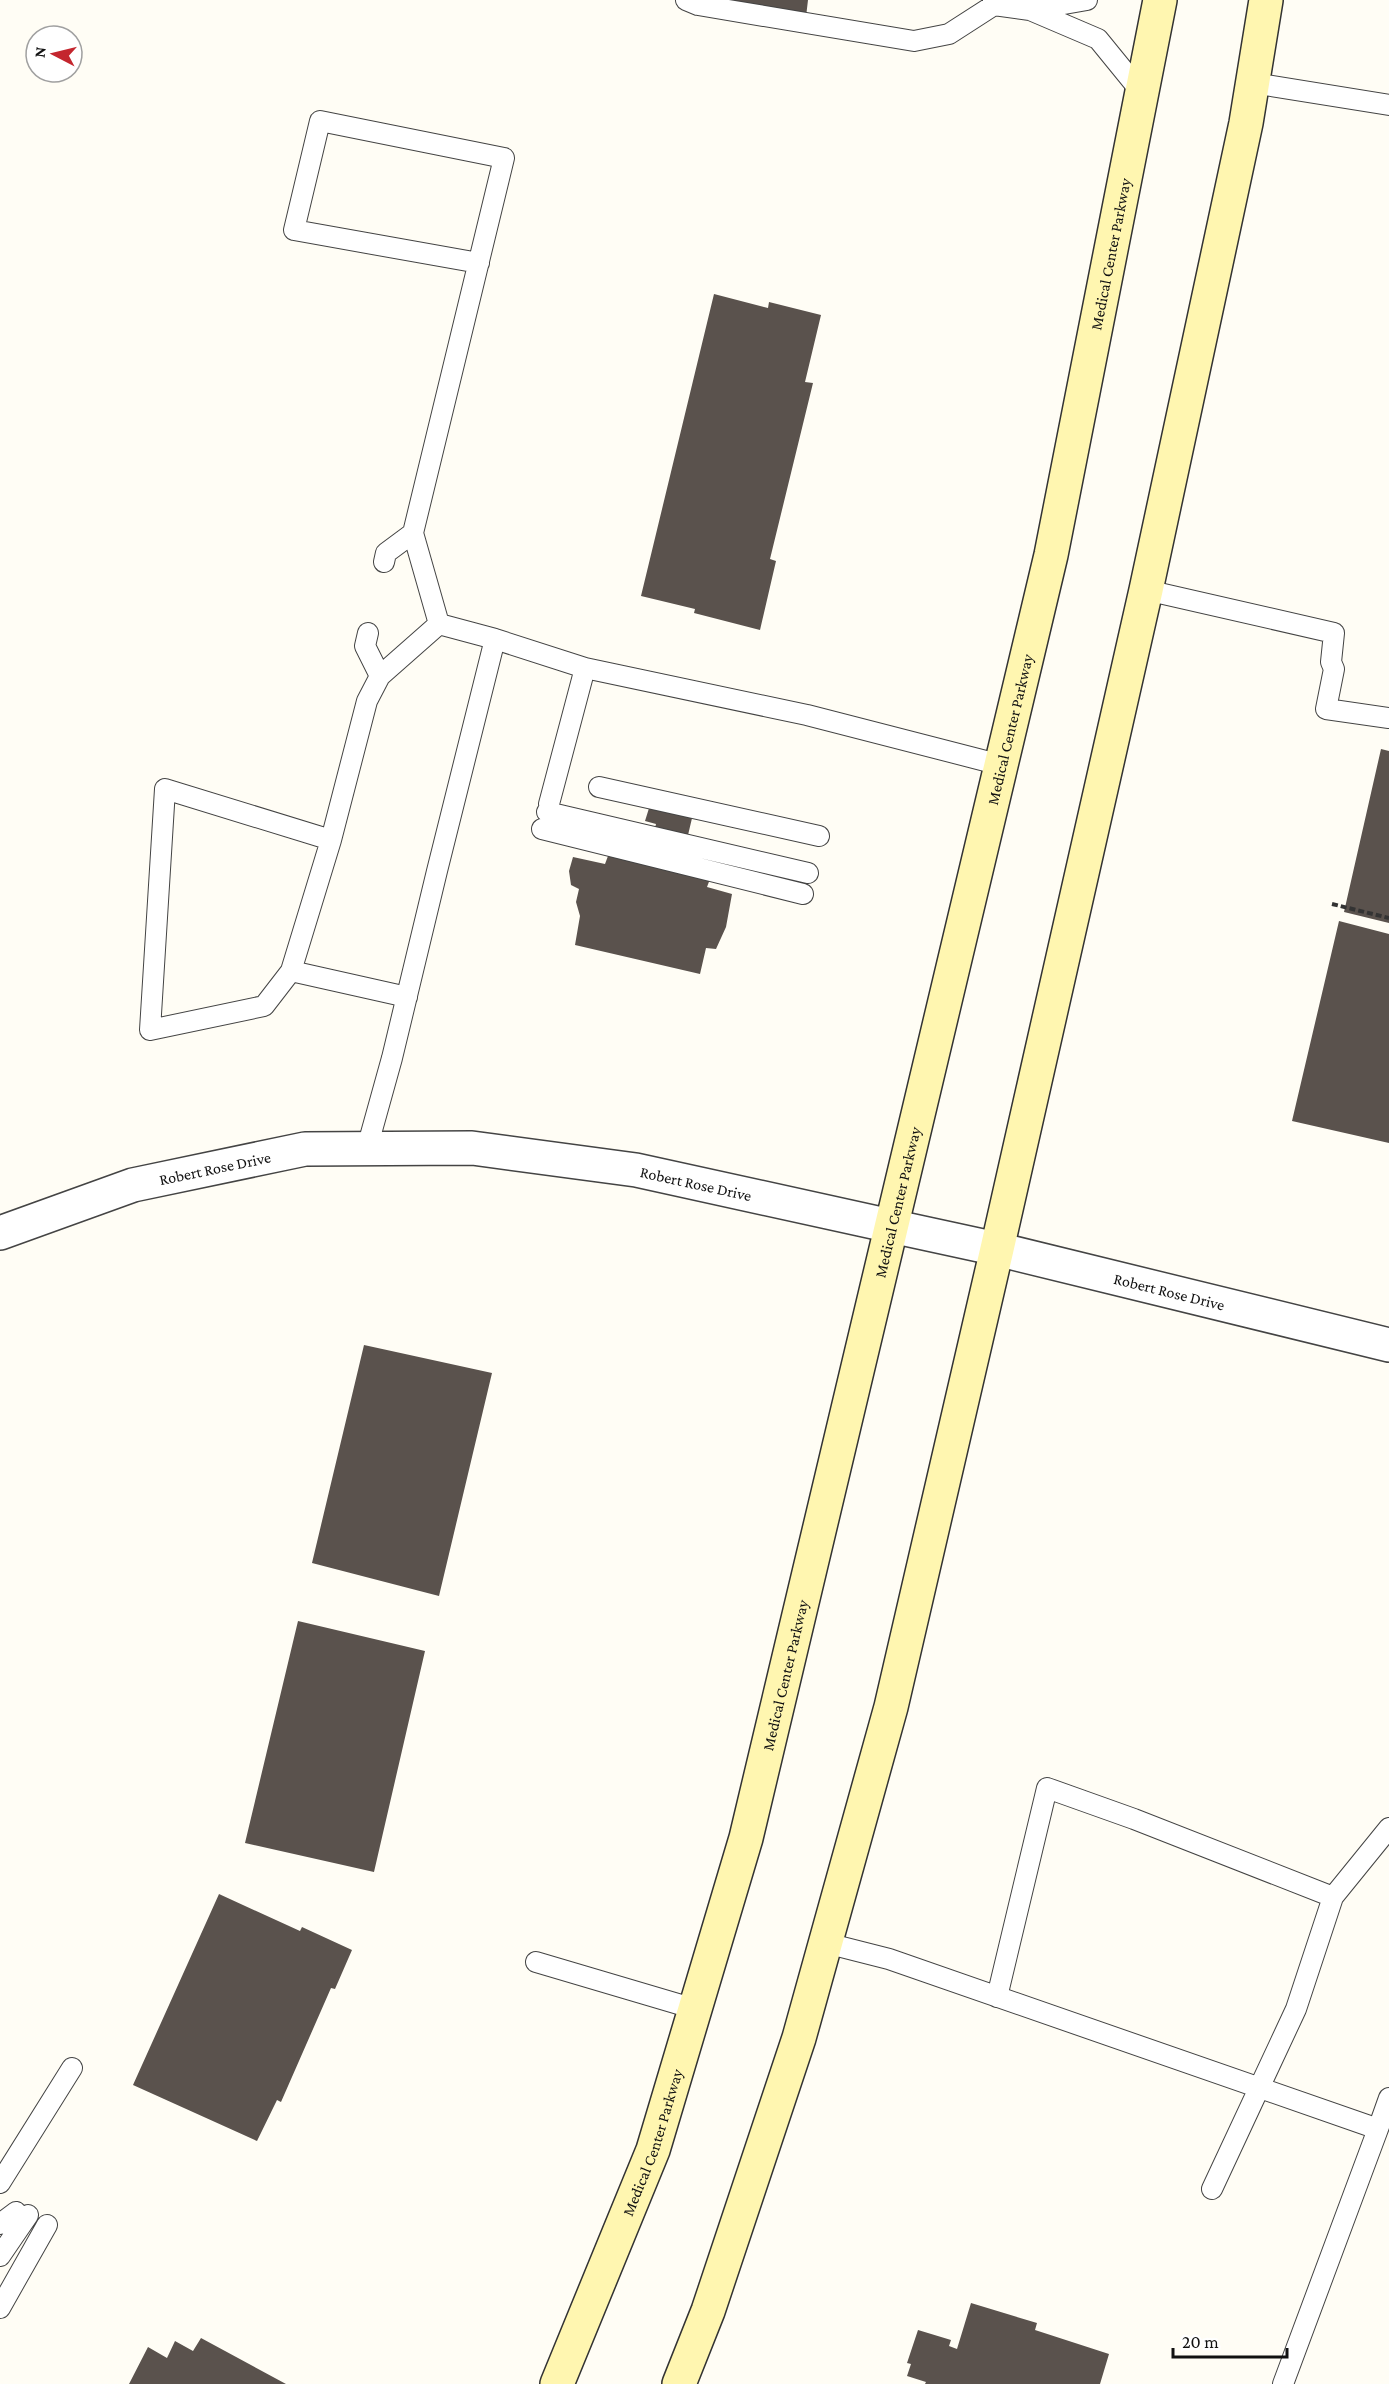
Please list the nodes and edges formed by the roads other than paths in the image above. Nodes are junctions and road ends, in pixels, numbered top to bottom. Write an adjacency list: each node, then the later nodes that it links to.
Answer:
1 (686, 0): 5 (lane)
2 (1087, 0): 6 (lane)
3 (1160, 0): 8 (main road, Medical Center Parkway)
4 (1266, 0): 7 (main road)
5 (994, 3): 6 (lane)
6 (1030, 10): 8 (lane)
7 (1253, 82): 9 (lane); 13 (main road)
8 (1142, 93): 20 (main road, Medical Center Parkway)
9 (1389, 105)
10 (479, 263): 10 (lane); 11 (lane)
11 (413, 533): 12 (lane); 14 (lane)
12 (384, 562)
13 (1146, 591): 19 (lane); 32 (main road)
14 (439, 624): 16 (lane); 18 (lane)
15 (368, 633): 18 (lane)
16 (495, 639): 17 (lane); 28 (lane)
17 (585, 668): 20 (lane); 22 (lane)
18 (380, 676): 24 (lane)
19 (1389, 718)
20 (1001, 765): 30 (main road, Medical Center Parkway)
21 (599, 787): 23 (lane)
22 (546, 815): 25 (lane); 26 (lane)
23 (819, 836)
24 (331, 840): 27 (lane); 27 (lane)
25 (808, 873)
26 (803, 894)
27 (291, 970): 28 (lane)
28 (407, 997): 29 (lane)
29 (367, 1148): 30 (street, Robert Rose Drive); 31 (street, Robert Rose Drive)
30 (891, 1226): 32 (street, Robert Rose Drive); 39 (main road, Medical Center Parkway)
31 (0, 1233)
32 (997, 1249): 33 (street, Robert Rose Drive); 36 (main road)
33 (1389, 1345)
34 (1389, 1828): 35 (lane)
35 (1333, 1897): 38 (lane); 41 (lane)
36 (826, 1943): 38 (lane); 51 (main road)
37 (536, 1962): 39 (lane)
38 (997, 1996): 41 (lane)
39 (695, 2009): 50 (main road, Medical Center Parkway)
40 (72, 2068): 44 (lane)
41 (1258, 2086): 43 (lane); 45 (lane)
42 (1389, 2098): 43 (lane)
43 (1378, 2129): 52 (lane)
44 (0, 2183)
45 (1212, 2189)
46 (0, 2224): 48 (lane)
47 (47, 2225): 49 (lane)
48 (0, 2256)
49 (0, 2308)
50 (557, 2384)
51 (679, 2384)
52 (1283, 2384)

